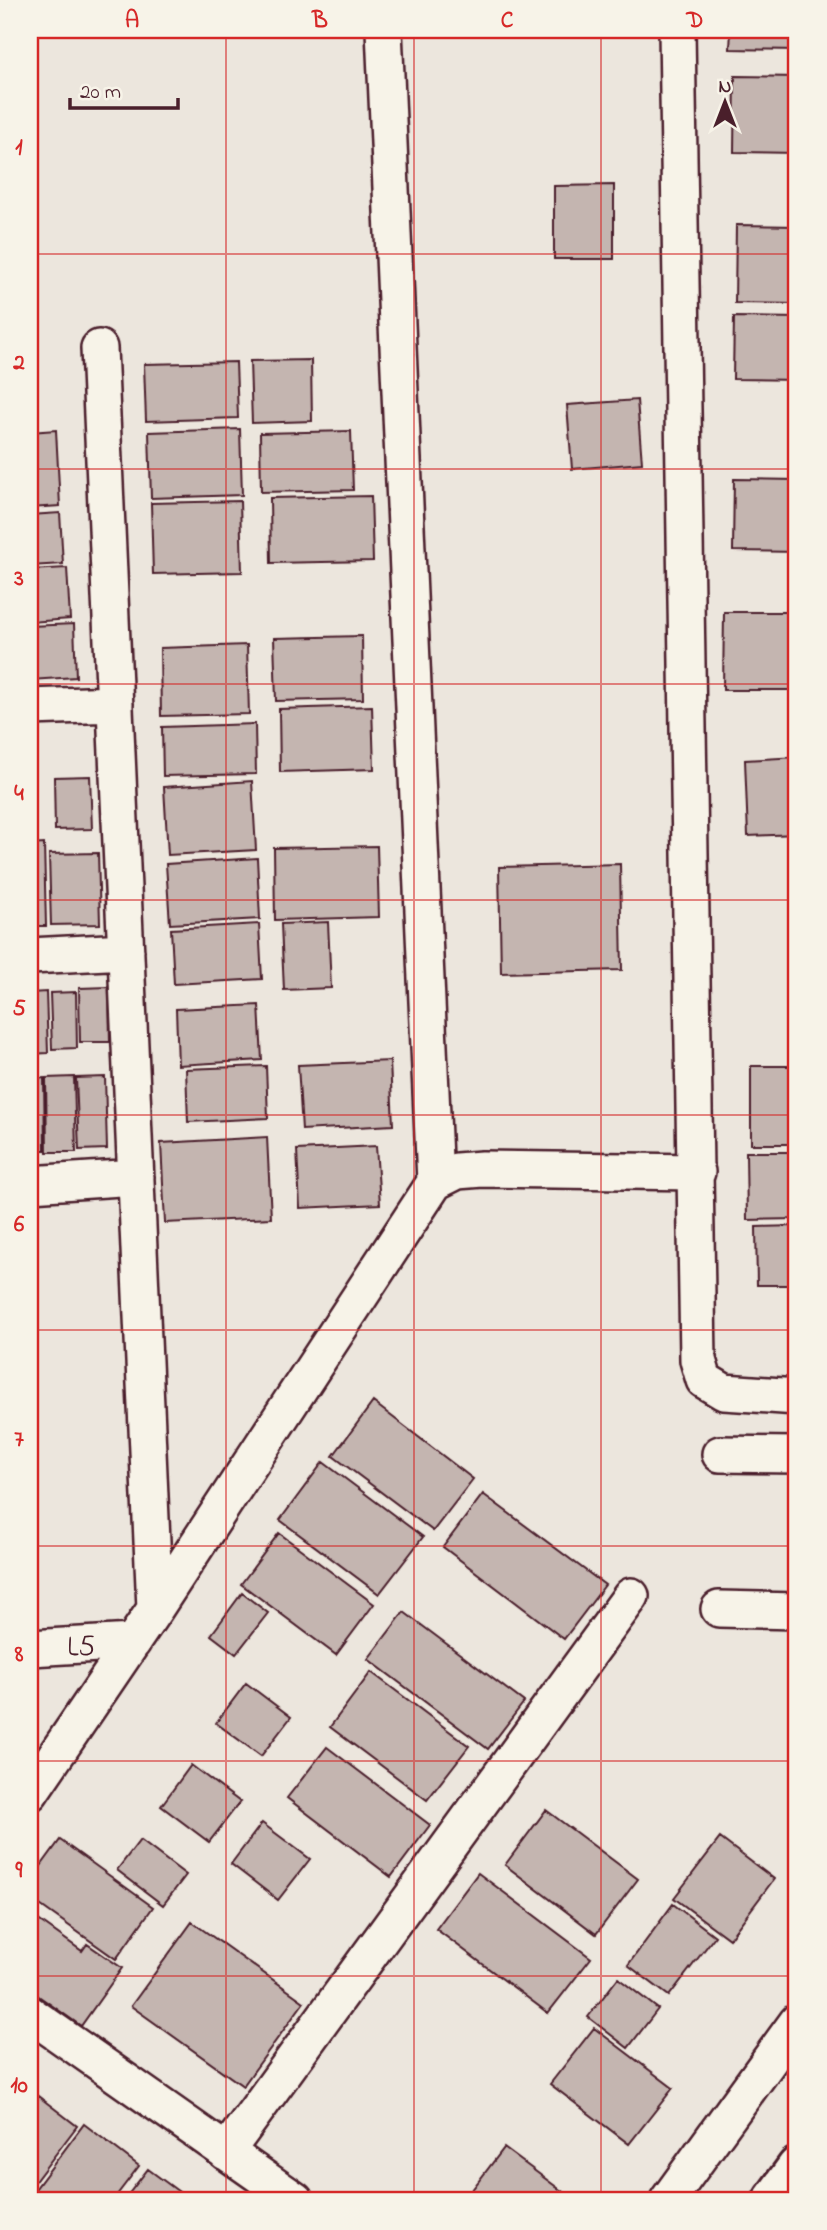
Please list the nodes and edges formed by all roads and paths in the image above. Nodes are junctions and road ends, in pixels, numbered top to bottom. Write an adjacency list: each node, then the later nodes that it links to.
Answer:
1 (384, 30): 10 (street)
2 (677, 30): 8 (street)
3 (99, 348): 4 (street)
4 (115, 704): 5 (street); 6 (street)
5 (30, 707)
6 (126, 951): 7 (street); 9 (street)
7 (30, 956)
8 (697, 1172): 10 (street); 12 (street)
9 (136, 1177): 11 (street); 16 (street)
10 (435, 1182): 16 (street)
11 (30, 1184)
12 (797, 1397)
13 (720, 1454): 14 (street)
14 (797, 1455)
15 (631, 1596): 24 (street)
16 (155, 1609): 19 (street)
17 (719, 1609): 18 (street)
18 (797, 1611)
19 (133, 1642): 20 (street, L5); 21 (street)
20 (30, 1648)
21 (30, 1793)
22 (30, 2014): 24 (street)
23 (797, 2022): 27 (street)
24 (226, 2152): 26 (street)
25 (797, 2167): 28 (street)
26 (295, 2200)
27 (668, 2200)
28 (773, 2200)

